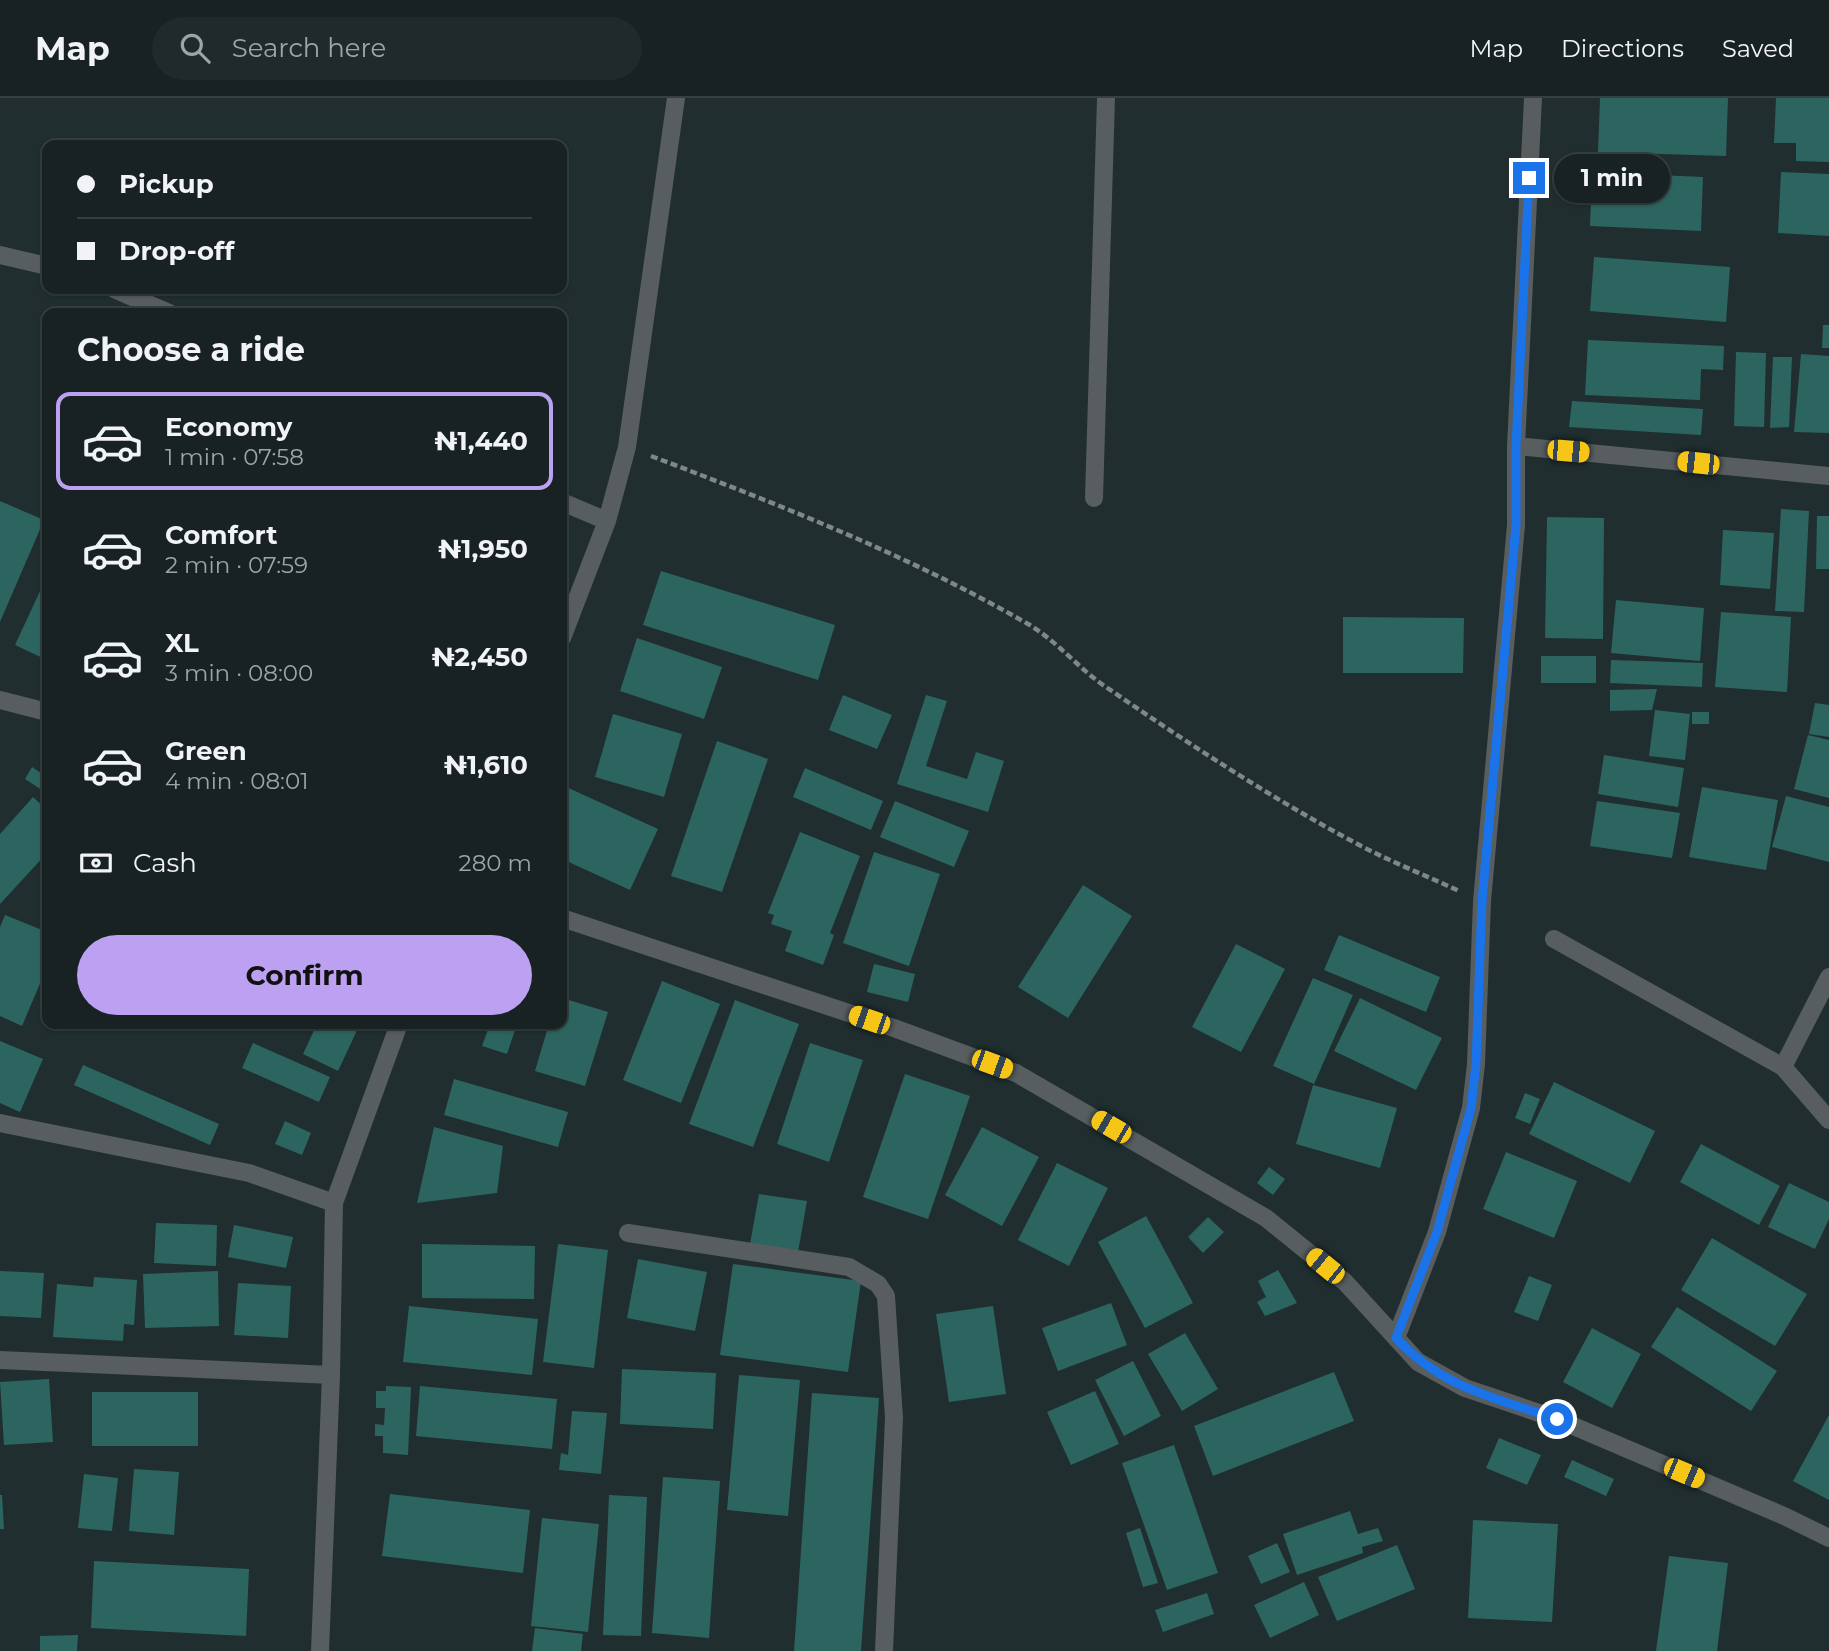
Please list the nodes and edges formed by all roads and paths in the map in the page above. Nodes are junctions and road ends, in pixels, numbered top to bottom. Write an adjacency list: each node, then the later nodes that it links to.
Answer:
1 (676, 98): 9 (street)
2 (1106, 98): 11 (street)
3 (1533, 98): 8 (street)
4 (0, 255): 5 (street)
5 (42, 264)
6 (125, 294): 7 (street)
7 (158, 308)
8 (1516, 446): 10 (street); 17 (street)
9 (627, 447): 13 (street); 17 (path)
10 (1829, 476)
11 (1094, 498)
12 (567, 504): 13 (street)
13 (607, 522): 14 (street)
14 (567, 625)
15 (0, 700): 16 (street)
16 (42, 711)
17 (1482, 901): 27 (street)
18 (567, 920): 27 (street)
19 (1554, 939): 22 (street)
20 (1829, 976): 22 (street)
21 (397, 1029): 25 (street)
22 (1783, 1067): 23 (street)
23 (1829, 1120)
24 (0, 1123): 25 (street)
25 (334, 1203): 29 (street)
26 (628, 1233): 32 (street)
27 (1396, 1338): 30 (street)
28 (0, 1360): 29 (street)
29 (331, 1376): 31 (street)
30 (1829, 1538)
31 (320, 1651)
32 (884, 1651)

